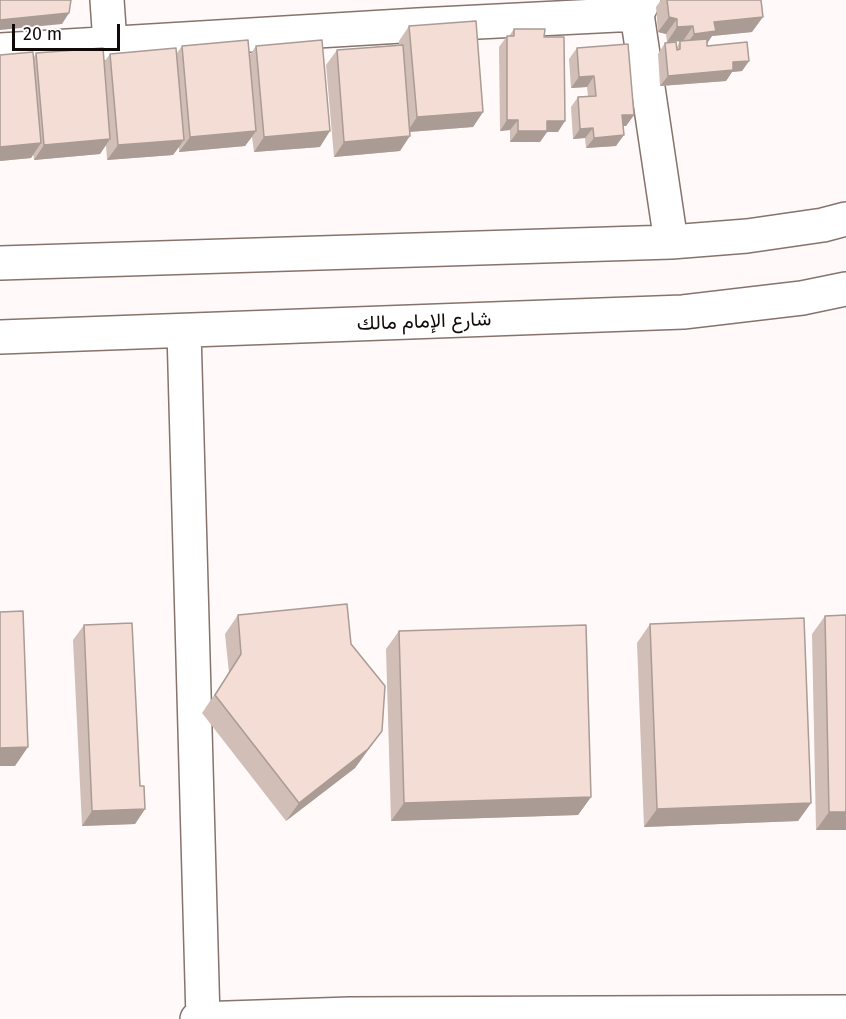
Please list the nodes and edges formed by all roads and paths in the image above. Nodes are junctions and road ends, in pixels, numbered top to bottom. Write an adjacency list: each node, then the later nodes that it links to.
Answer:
1 (107, 0): 3 (street)
2 (641, 7): 3 (street); 6 (street)
3 (110, 43): 4 (street)
4 (0, 50)
5 (845, 216): 6 (street)
6 (671, 242): 7 (street)
7 (0, 263)
8 (846, 289): 9 (street, شارع الإمام مالك)
9 (184, 331): 10 (street, شارع الإمام مالك); 14 (street)
10 (0, 337)
11 (846, 1012): 12 (street)
12 (350, 1017): 14 (street)
13 (197, 1019): 14 (street)
14 (203, 1019)

